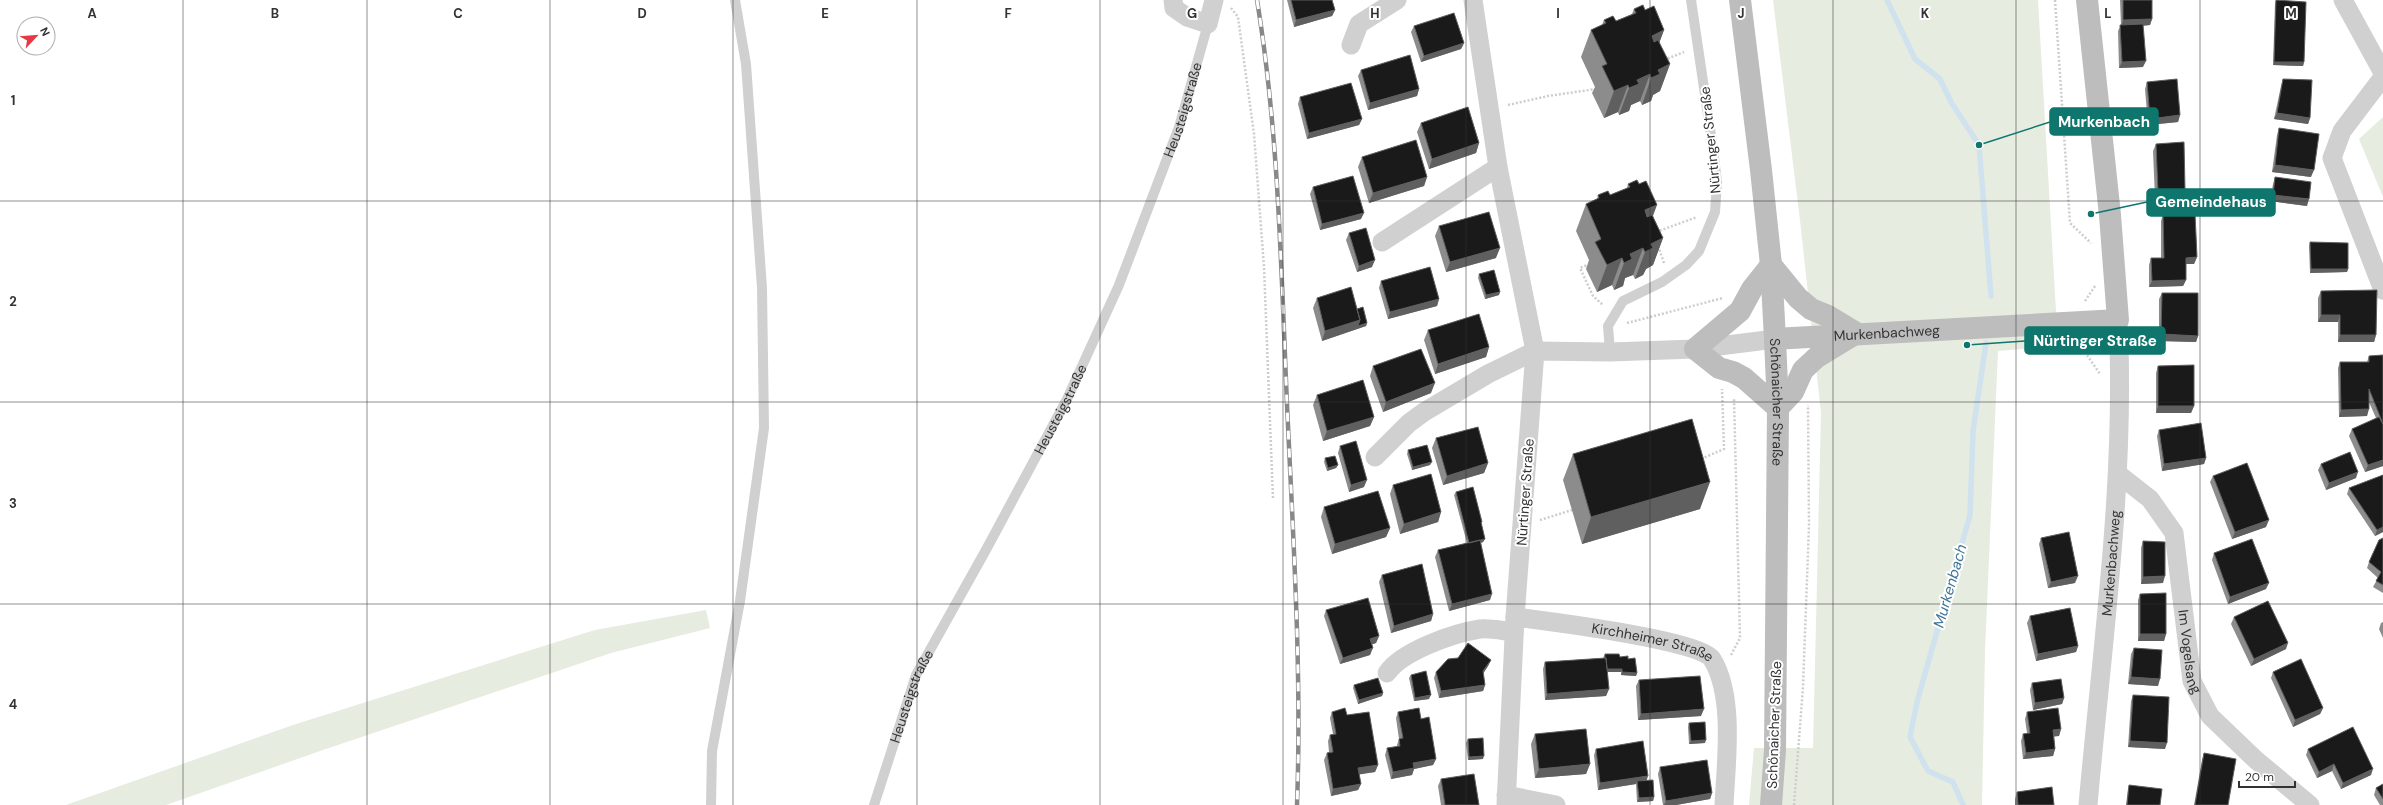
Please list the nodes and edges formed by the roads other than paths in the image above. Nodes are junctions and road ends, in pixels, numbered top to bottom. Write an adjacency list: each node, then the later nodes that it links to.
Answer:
1 (735, 0): 30 (lane)
2 (1173, 0): 10 (street)
3 (1397, 0): 11 (street)
4 (1473, 0): 14 (street, Nürtinger Straße)
5 (1691, 0): 23 (lane, Nürtinger Straße)
6 (1740, 0): 16 (main road, Schönaicher Straße)
7 (2088, 0): 18 (main road, Murkenbachweg)
8 (2343, 0): 12 (street)
9 (1221, 3): 10 (street, Heusteigstraße)
10 (1208, 24): 31 (lane, Heusteigstraße)
11 (1351, 45)
12 (2383, 73)
13 (2383, 77): 17 (street)
14 (1498, 168): 15 (street); 22 (street, Nürtinger Straße)
15 (1382, 242)
16 (1771, 265): 19 (main road); 20 (main road, Schönaicher Straße); 21 (main road)
17 (2383, 290)
18 (2118, 320): 19 (main road, Murkenbachweg); 26 (street, Murkenbachweg)
19 (1856, 333): 20 (main road, Murkenbachweg); 24 (main road)
20 (1775, 339): 21 (street); 24 (main road, Schönaicher Straße)
21 (1695, 349): 23 (street); 24 (main road)
22 (1535, 351): 23 (street); 25 (street); 27 (street, Nürtinger Straße)
23 (1610, 352)
24 (1778, 408): 34 (main road, Schönaicher Straße)
25 (1375, 457)
26 (2118, 474): 35 (street, Murkenbachweg); 36 (street, Im Vogelsang)
27 (1515, 624): 28 (street); 29 (street, Nürtinger Straße); 33 (street, Kirchheimer Straße)
28 (1387, 673)
29 (1506, 800): 32 (street, Nürtinger Straße)
30 (710, 805)
31 (874, 805)
32 (1556, 805)
33 (1724, 805)
34 (1770, 805)
35 (2088, 805)
36 (2310, 805)

